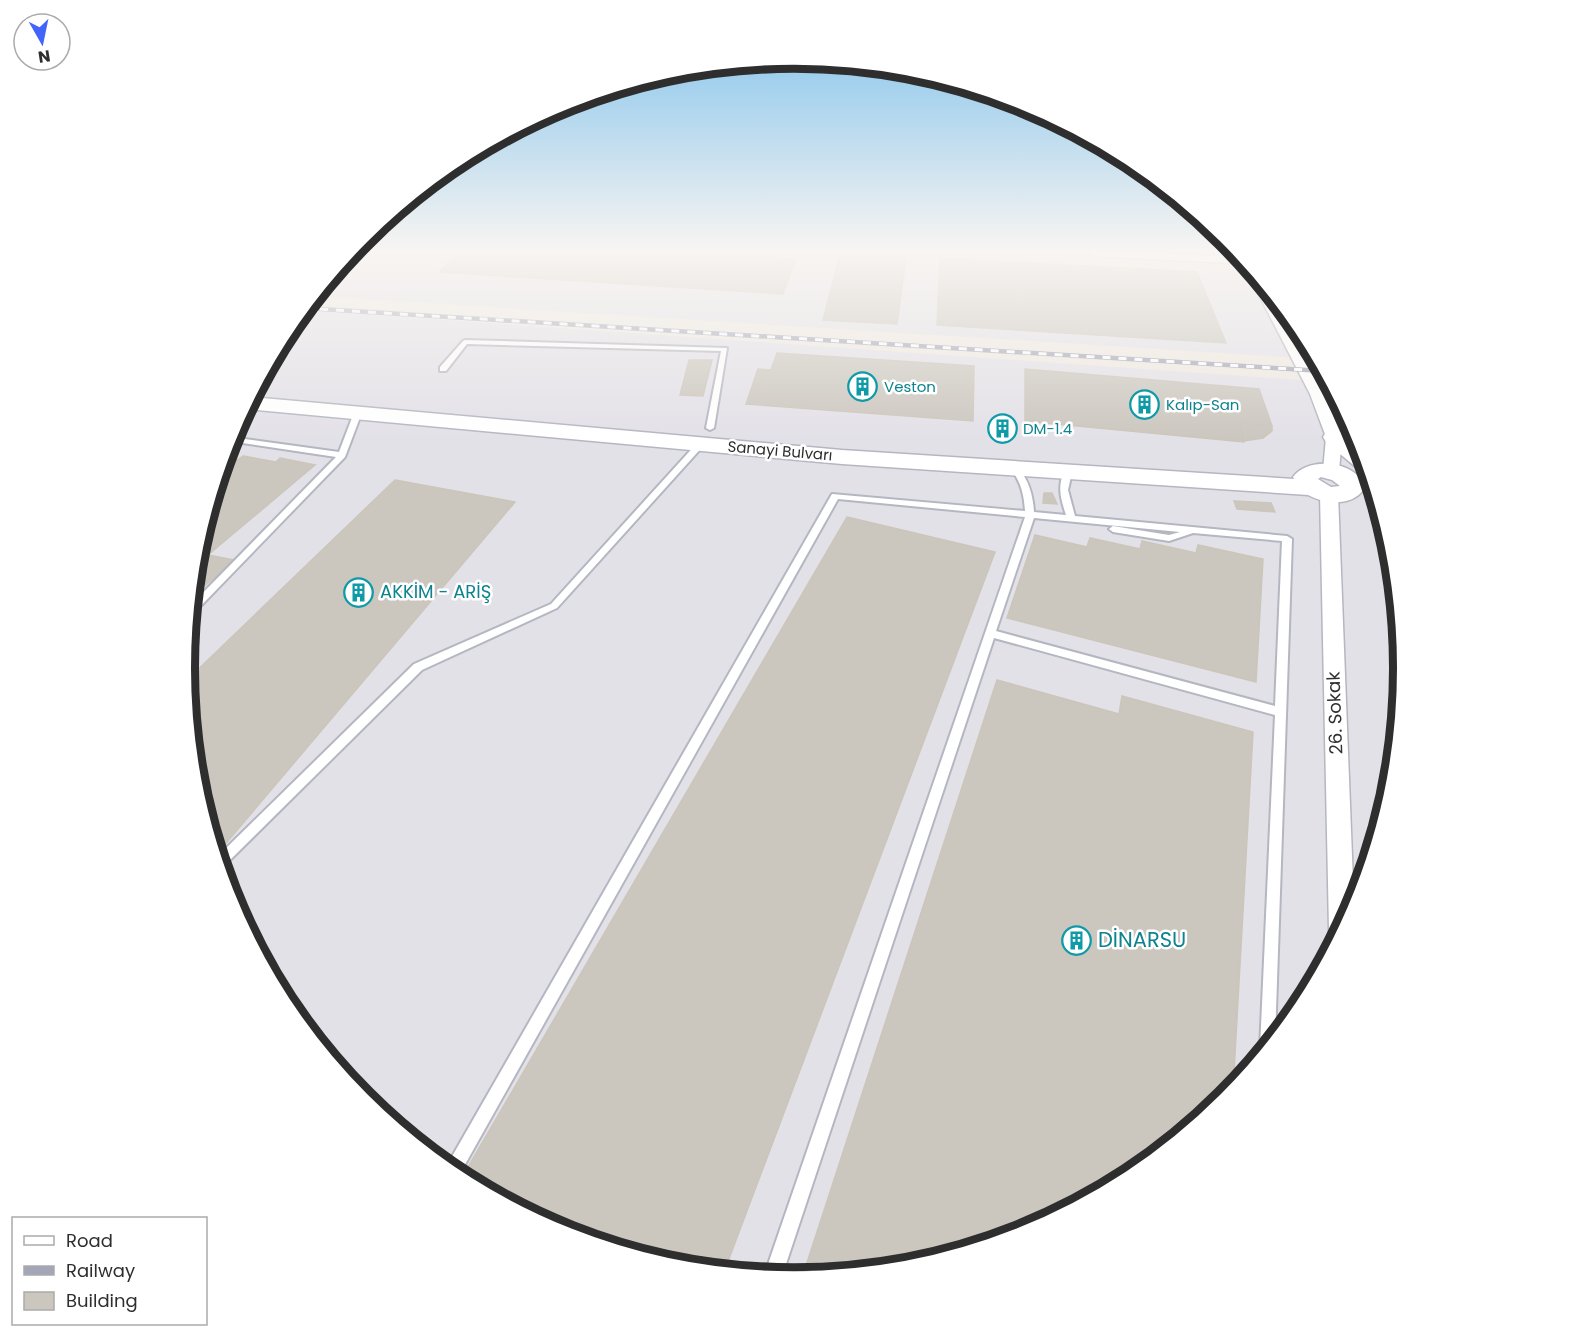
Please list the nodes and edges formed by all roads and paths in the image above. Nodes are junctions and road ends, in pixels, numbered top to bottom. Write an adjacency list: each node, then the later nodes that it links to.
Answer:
1 (1276, 315): 5 (street)
2 (443, 369): 8 (lane)
3 (263, 390): 8 (main road, Sanayi Bulvarı)
4 (256, 404): 7 (main road, Sanayi Bulvarı)
5 (1320, 405): 6 (lane); 9 (street)
6 (1333, 406)
7 (358, 412): 8 (main road, Sanayi Bulvarı); 12 (lane)
8 (705, 436): 13 (main road, Sanayi Bulvarı); 16 (main road, Sanayi Bulvarı); 23 (lane)
9 (1334, 437): 11 (main road); 16 (street, 26. Sokak)
10 (239, 440): 12 (lane)
11 (1353, 453)
12 (342, 455): 20 (lane)
13 (1015, 469): 14 (main road, Sanayi Bulvarı); 18 (lane)
14 (1068, 472): 16 (main road, Sanayi Bulvarı); 19 (lane)
15 (1363, 480): 16 (main road, Sanayi Bulvarı)
16 (1329, 483): 17 (main road, Sanayi Bulvarı); 24 (street, 26. Sokak)
17 (1368, 496)
18 (1030, 515): 19 (lane); 21 (lane); 26 (lane)
19 (1075, 519): 22 (lane)
20 (199, 603)
21 (990, 633): 22 (lane); 27 (lane)
22 (1280, 712): 25 (lane)
23 (225, 857)
24 (1341, 913)
25 (1267, 1036)
26 (457, 1164)
27 (776, 1268)

